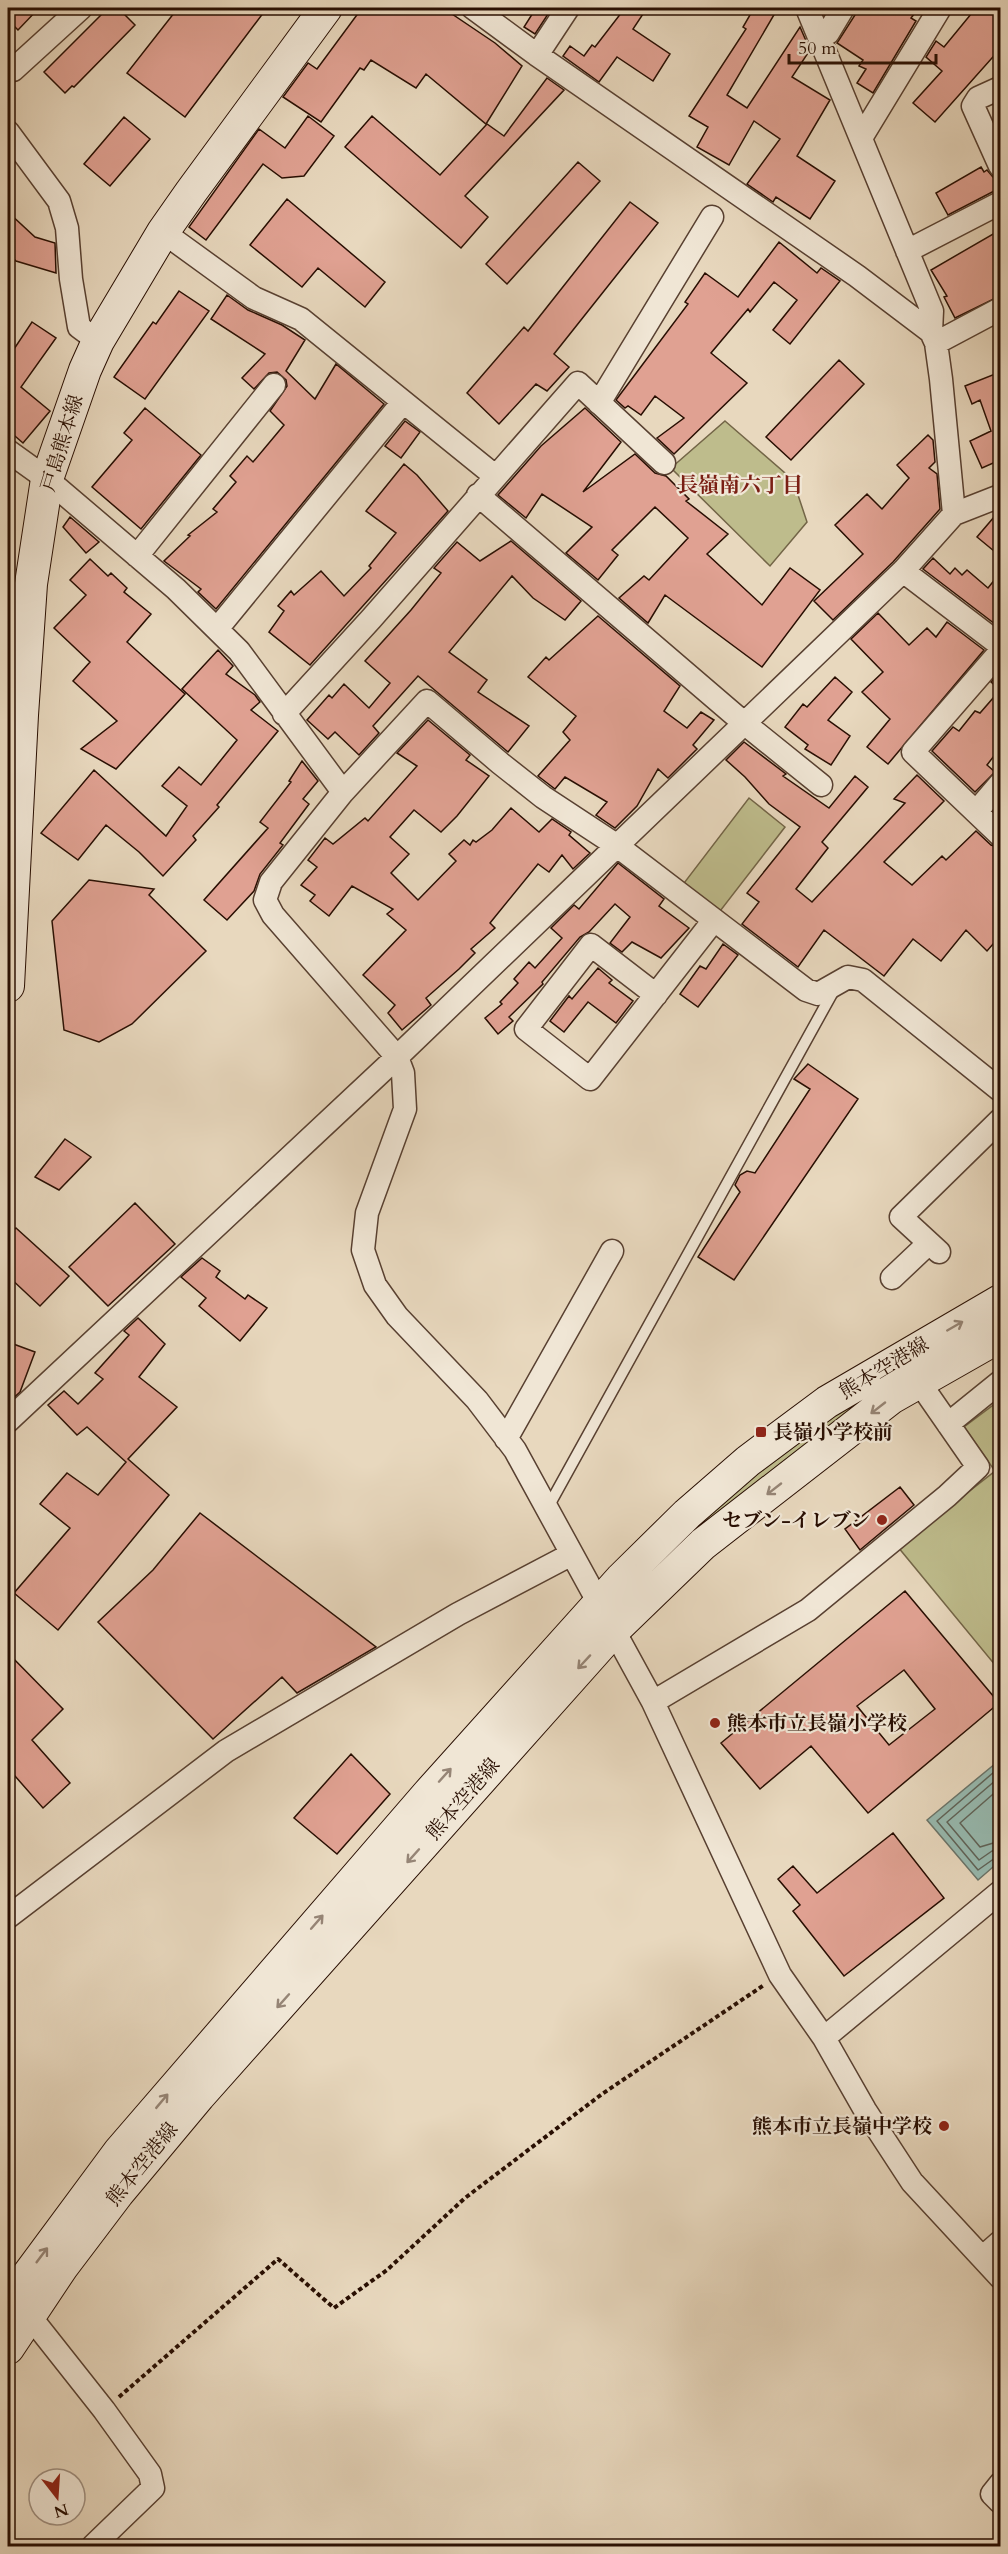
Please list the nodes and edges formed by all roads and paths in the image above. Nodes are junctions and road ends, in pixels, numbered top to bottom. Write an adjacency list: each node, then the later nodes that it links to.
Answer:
1 (81, 8): 10 (street)
2 (326, 8): 17 (main road, 戸島熊本線)
3 (473, 8): 9 (street)
4 (568, 8): 9 (street)
5 (807, 8): 8 (street)
6 (843, 8): 8 (street)
7 (940, 8): 13 (street)
8 (820, 38): 13 (street)
9 (537, 55): 20 (street)
10 (8, 70)
11 (1000, 88): 14 (street)
12 (8, 132): 21 (street)
13 (861, 138): 18 (street)
14 (1000, 166)
15 (1000, 203): 18 (street)
16 (712, 217): 24 (street)
17 (164, 232): 21 (main road, 戸島熊本線); 23 (street)
18 (907, 251): 20 (street)
19 (1000, 309): 20 (street)
20 (933, 337): 31 (street)
21 (98, 341): 28 (main road, 戸島熊本線)
22 (274, 385): 32 (street)
23 (403, 402): 27 (street); 34 (street)
24 (598, 403): 26 (street); 27 (street)
25 (8, 454): 28 (street)
26 (663, 463)
27 (495, 476): 29 (street)
28 (47, 479): 32 (street); 47 (main road, 戸島熊本線)
29 (478, 495): 37 (street); 38 (street)
30 (1000, 496): 31 (street)
31 (954, 514): 33 (street)
32 (137, 556): 34 (street)
33 (903, 571): 35 (street); 38 (street)
34 (217, 629): 37 (street)
35 (1000, 645)
36 (1000, 652): 42 (street)
37 (284, 714): 41 (street)
38 (744, 723): 40 (street); 44 (street)
39 (1000, 784): 42 (street)
40 (821, 785)
41 (344, 792): 44 (street); 49 (street)
42 (976, 812): 43 (street)
43 (1000, 835)
44 (616, 845): 45 (street); 49 (street)
45 (714, 920): 46 (street); 48 (street)
46 (839, 982): 50 (street); 61 (lane)
47 (8, 986)
48 (656, 995): 48 (street)
49 (397, 1057): 58 (street); 60 (street)
50 (1000, 1090)
51 (1000, 1120): 53 (street)
52 (612, 1251): 60 (street)
53 (892, 1278)
54 (1000, 1301): 63 (main road, 熊本空港線, one-way to 54)
55 (1000, 1336): 56 (main road, 熊本空港線)
56 (919, 1382): 59 (street); 63 (main road, 熊本空港線, one-way to 63)
57 (1000, 1382): 59 (street)
58 (8, 1421)
59 (948, 1424): 64 (street)
60 (506, 1439): 61 (street)
61 (547, 1509): 62 (street)
62 (572, 1554): 63 (street); 66 (street)
63 (606, 1616): 64 (street); 72 (main road, 熊本空港線)
64 (653, 1702): 67 (street)
65 (1000, 1892): 68 (street)
66 (8, 1917)
67 (780, 1975): 68 (street); 74 (path)
68 (824, 2038): 70 (street)
69 (1000, 2242): 70 (street)
70 (983, 2257): 71 (street)
71 (1000, 2277)
72 (14, 2300): 73 (main road, 熊本空港線); 74 (street)
73 (8, 2348)
74 (104, 2410): 77 (street)
75 (1000, 2484): 76 (street)
76 (1000, 2502)
77 (93, 2547)

